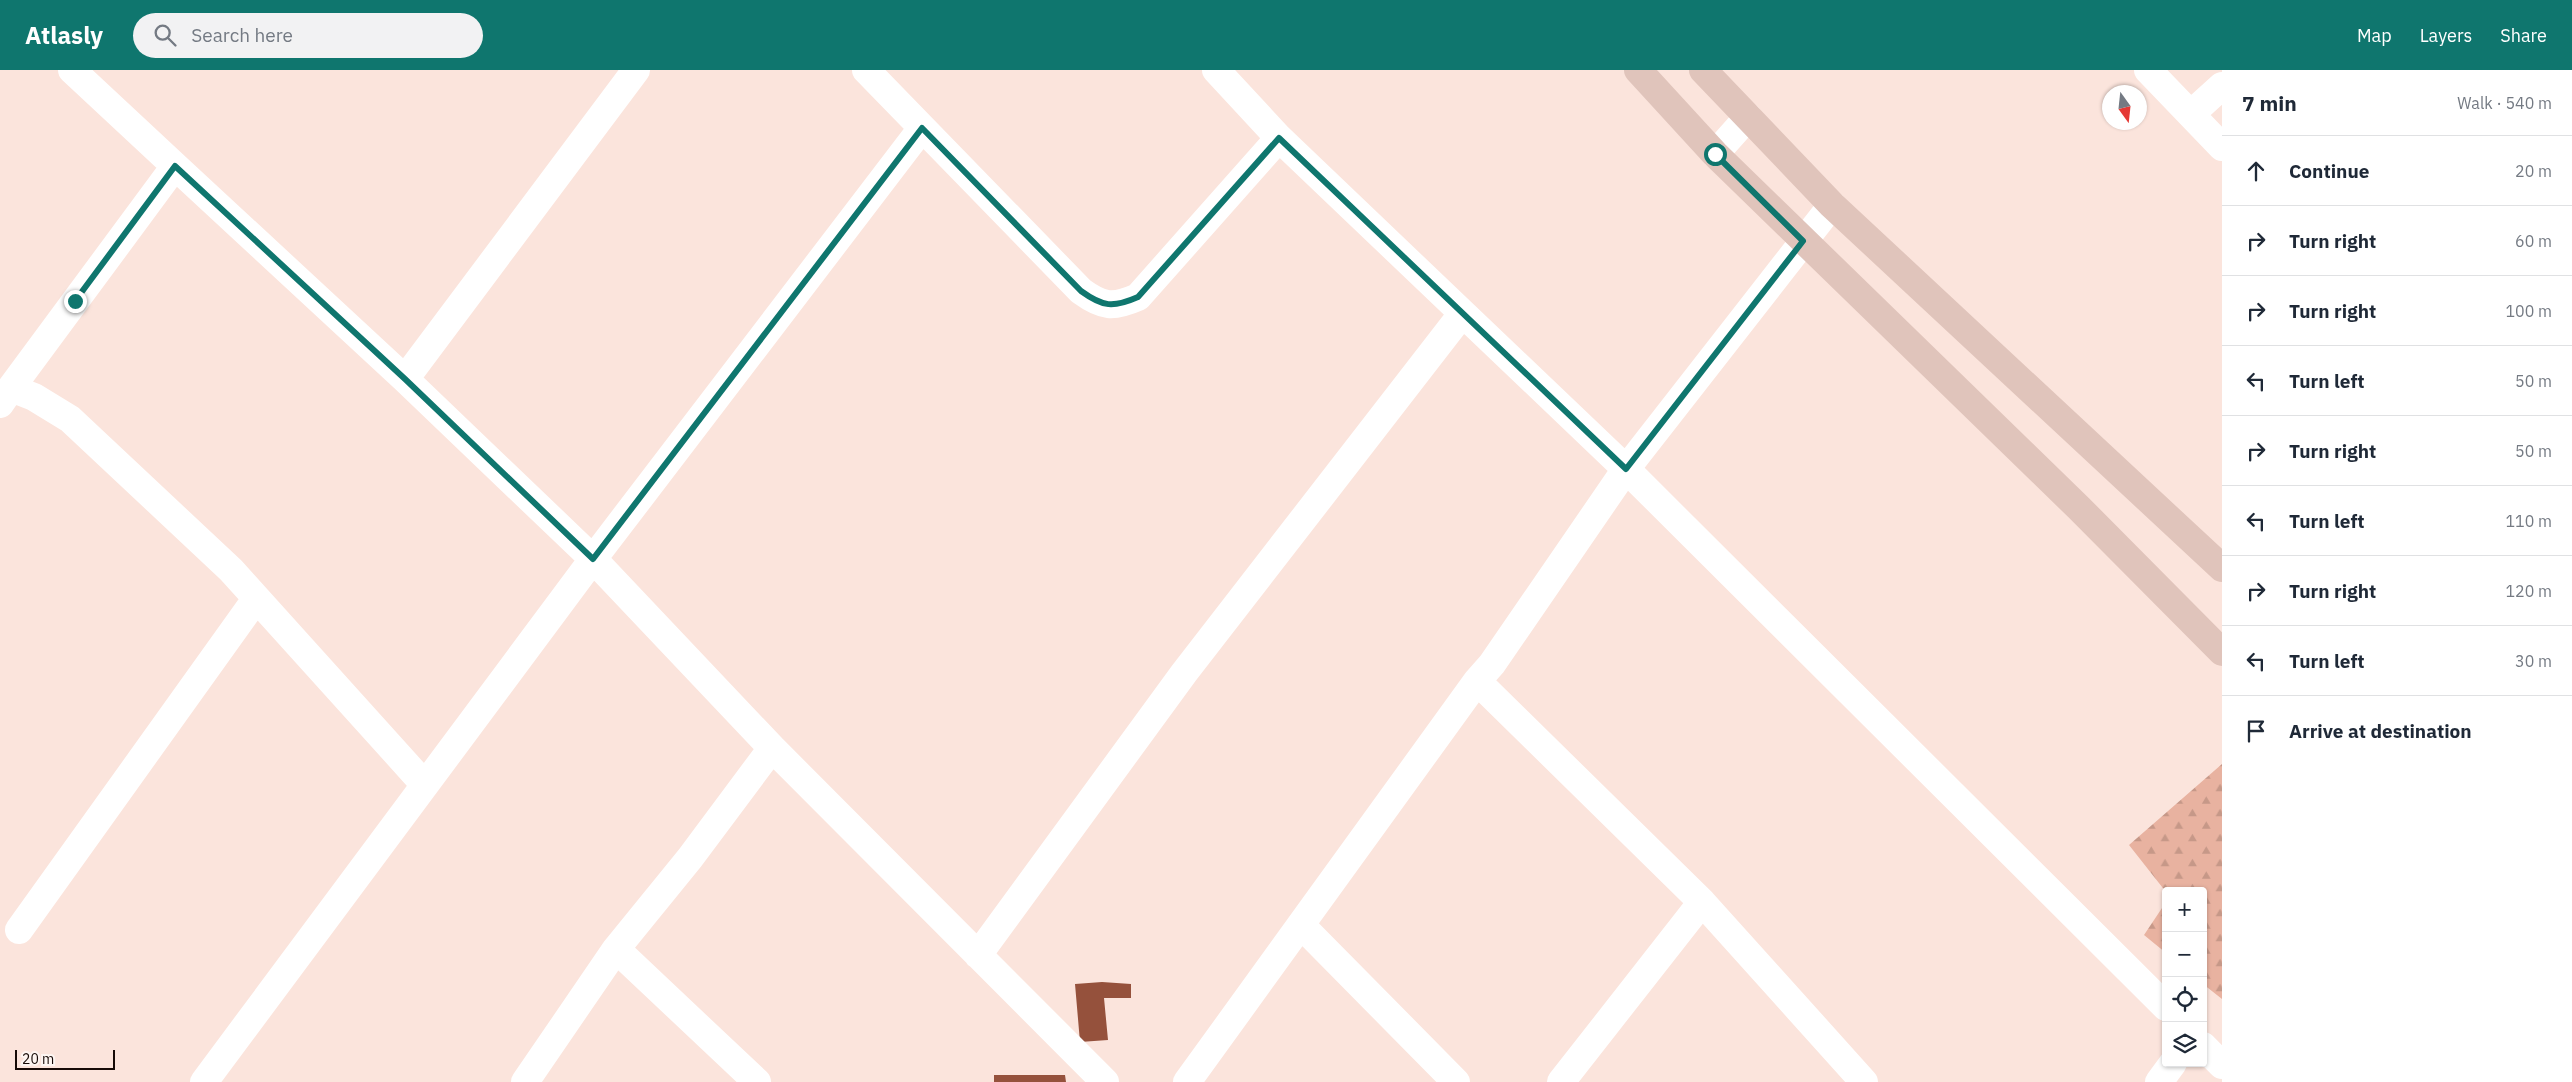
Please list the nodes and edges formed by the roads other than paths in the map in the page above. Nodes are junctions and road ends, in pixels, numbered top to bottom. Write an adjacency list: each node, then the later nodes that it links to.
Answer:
1 (72, 70): 15 (street)
2 (636, 70): 19 (street)
3 (866, 70): 11 (street)
4 (1216, 70): 12 (street)
5 (1638, 70): 14 (street)
6 (1703, 70): 10 (street)
7 (2148, 70): 9 (street)
8 (2222, 86): 9 (street)
9 (2191, 114): 13 (street)
10 (1748, 117): 14 (street); 16 (street)
11 (922, 128): 12 (street); 22 (street)
12 (1279, 138): 18 (street)
13 (2222, 147)
14 (1715, 154): 17 (street)
15 (175, 166): 19 (street); 20 (street)
16 (1832, 205): 17 (street); 23 (street)
17 (1803, 241): 21 (street); 25 (street)
18 (1462, 314): 21 (street); 33 (street)
19 (405, 379): 22 (street)
20 (6, 396): 24 (street)
21 (1626, 469): 26 (street); 34 (street)
22 (593, 559): 27 (street); 28 (street)
23 (2222, 568)
24 (256, 600): 28 (street); 31 (street)
25 (2222, 652)
26 (1477, 681): 29 (street); 30 (street)
27 (772, 748): 32 (street); 33 (street)
28 (425, 785): 38 (street)
29 (1702, 902): 44 (street); 45 (street)
30 (1301, 925): 42 (street); 43 (street)
31 (19, 930)
32 (616, 949): 39 (street); 40 (street)
33 (978, 955): 41 (street)
34 (2162, 1003)
35 (2207, 1050): 36 (street)
36 (2222, 1065)
37 (2170, 1067): 46 (street)
38 (204, 1082)
39 (525, 1082)
40 (757, 1082)
41 (1105, 1082)
42 (1187, 1082)
43 (1456, 1082)
44 (1561, 1082)
45 (1864, 1082)
46 (2159, 1082)

